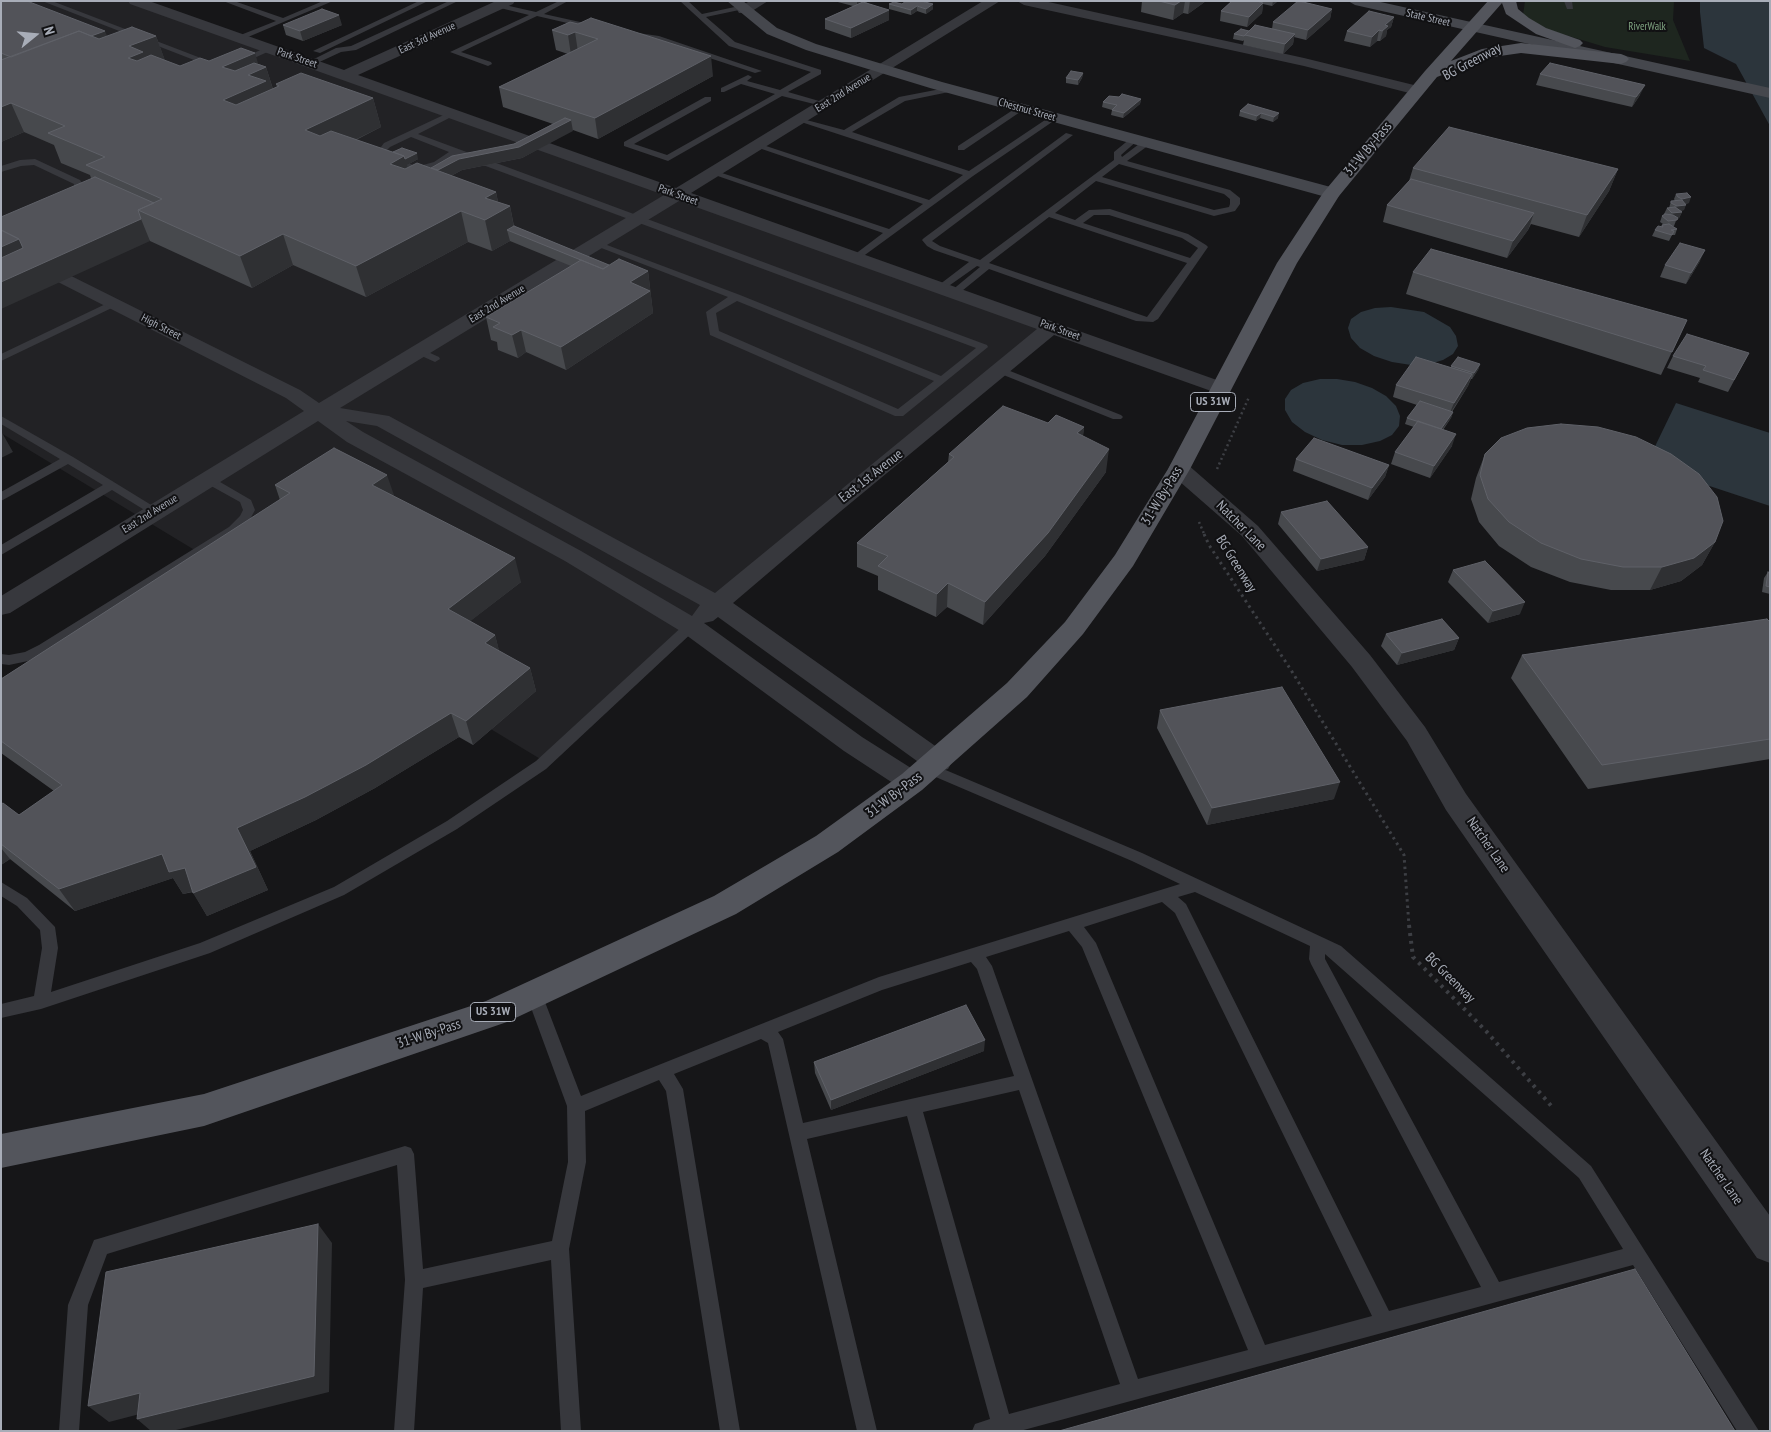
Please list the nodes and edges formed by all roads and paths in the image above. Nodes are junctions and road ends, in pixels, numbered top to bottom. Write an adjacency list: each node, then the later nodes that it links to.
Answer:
1 (45, 1): 33 (lane)
2 (135, 1): 24 (street, Park Street)
3 (226, 1): 20 (lane)
4 (312, 1): 15 (lane)
5 (425, 1): 28 (lane)
6 (455, 1): 28 (lane)
7 (565, 1): 18 (lane)
8 (684, 1): 19 (lane)
9 (761, 1): 17 (street)
10 (993, 1): 31 (street, East 2nd Avenue)
11 (1024, 1): 36 (street)
12 (1355, 1): 22 (street, State Street)
13 (1496, 1): 22 (main road, US 31W)
14 (1509, 1): 27 (main road)
15 (326, 3): 20 (lane)
16 (504, 3): 18 (lane); 34 (street, East 3rd Avenue)
17 (740, 6): 19 (lane); 31 (street, Chestnut Street)
18 (534, 15): 21 (lane); 29 (lane)
19 (702, 16): 26 (lane)
20 (284, 21): 24 (lane)
21 (593, 27)
22 (1471, 27): 27 (street, State Street); 36 (main road, 31-W By-Pass / US 31W)
23 (628, 33): 32 (lane)
24 (241, 38): 25 (street, Park Street)
25 (270, 49): 28 (street, Park Street); 30 (lane)
26 (780, 59): 32 (lane); 39 (lane)
27 (1621, 59): 36 (main road); 40 (street, State Street)
28 (304, 61): 34 (street, Park Street)
29 (488, 64)
30 (230, 65)
31 (883, 68): 37 (street, Chestnut Street); 42 (street, East 2nd Avenue)
32 (758, 71): 35 (lane)
33 (214, 72)
34 (346, 76): 44 (street, Park Street)
35 (740, 81): 38 (lane); 39 (lane)
36 (1424, 82): 59 (main road, 31-W By-Pass / US 31W)
37 (951, 89): 43 (street, Chestnut Street); 47 (lane)
38 (724, 90)
39 (782, 93): 41 (lane); 42 (lane)
40 (1770, 93)
41 (708, 99)
42 (823, 105): 46 (street, East 2nd Avenue)
43 (1022, 108): 45 (street, Chestnut Street); 52 (lane)
44 (453, 114): 48 (lane); 60 (street, Park Street)
45 (1054, 118): 50 (street, Chestnut Street); 57 (lane)
46 (799, 120): 47 (lane); 51 (street, East 2nd Avenue)
47 (846, 133): 57 (lane)
48 (411, 134): 53 (lane); 53 (lane)
49 (1069, 135): 71 (lane)
50 (1140, 142): 54 (lane); 59 (street, Chestnut Street)
51 (757, 146): 56 (street, East 2nd Avenue); 62 (lane)
52 (961, 148)
53 (454, 151): 64 (lane)
54 (1118, 160): 58 (lane); 58 (lane)
55 (1, 169): 61 (lane)
56 (713, 173): 60 (street, East 2nd Avenue); 66 (lane)
57 (970, 174): 62 (lane)
58 (1095, 178): 63 (lane)
59 (1332, 193): 79 (main road, 31-W By-Pass / US 31W)
60 (677, 195): 64 (street, East 2nd Avenue); 69 (street, Park Street)
61 (63, 202)
62 (930, 203): 66 (lane)
63 (1048, 214): 65 (lane); 71 (lane)
64 (638, 219): 67 (street, East 2nd Avenue); 78 (lane)
65 (1076, 223): 70 (lane); 70 (lane)
66 (890, 232): 69 (lane)
67 (596, 244): 73 (lane); 81 (street, East 2nd Avenue)
68 (1, 246): 74 (street, High Street)
69 (855, 258): 72 (street, Park Street)
70 (1192, 262): 71 (lane)
71 (981, 264): 72 (lane)
72 (947, 290): 75 (street, Park Street)
73 (736, 296): 78 (lane); 78 (lane)
74 (114, 303): 76 (lane); 81 (street, High Street)
75 (1052, 327): 77 (street, East 1st Avenue); 79 (street, Park Street)
76 (1, 358)
77 (1000, 370): 82 (lane); 92 (street, East 1st Avenue)
78 (942, 380)
79 (1221, 388): 85 (main road, 31-W By-Pass / US 31W)
80 (1249, 395): 88 (path, BG Greenway)
81 (320, 411): 86 (street, East 2nd Avenue); 92 (street); 94 (street, High Street)
82 (1118, 417)
83 (1, 419): 84 (lane)
84 (69, 459): 87 (lane); 89 (lane)
85 (1179, 468): 88 (street, Natcher Lane); 96 (main road, 31-W By-Pass / US 31W)
86 (208, 479): 90 (street, East 2nd Avenue); 95 (lane)
87 (112, 485): 90 (lane); 91 (lane)
88 (1205, 492): 111 (path, BG Greenway); 114 (street, Natcher Lane)
89 (1, 497)
90 (155, 511): 93 (street, East 2nd Avenue)
91 (1, 551)
92 (717, 604): 94 (street, East 1st Avenue); 96 (street)
93 (1, 607)
94 (691, 626): 96 (street, High Street); 104 (lane)
95 (1, 659)
96 (926, 771): 97 (lane); 103 (main road, 31-W By-Pass / US 31W)
97 (1197, 885): 99 (lane); 101 (lane)
98 (1, 888): 104 (lane)
99 (1165, 895): 100 (lane); 119 (lane)
100 (1072, 924): 102 (lane); 120 (lane)
101 (1318, 943): 116 (lane); 118 (lane)
102 (974, 954): 106 (lane); 108 (lane)
103 (534, 994): 109 (lane); 113 (main road, 31-W By-Pass / US 31W)
104 (42, 1002): 105 (lane)
105 (1, 1011)
106 (762, 1031): 107 (lane); 112 (lane)
107 (663, 1071): 109 (lane); 126 (lane)
108 (1024, 1081): 110 (lane); 121 (lane)
109 (576, 1106): 115 (lane)
110 (913, 1106): 112 (lane); 122 (lane)
111 (1560, 1115)
112 (796, 1133): 127 (lane)
113 (1, 1151)
114 (1770, 1246)
115 (560, 1249): 117 (lane); 125 (lane)
116 (1638, 1254): 118 (lane); 129 (lane)
117 (414, 1280): 123 (lane); 124 (lane)
118 (1495, 1293): 119 (lane)
119 (1385, 1323): 120 (lane)
120 (1260, 1356): 121 (lane)
121 (1132, 1390): 122 (lane)
122 (1002, 1426): 128 (lane)
123 (69, 1431)
124 (404, 1431)
125 (571, 1431)
126 (730, 1431)
127 (867, 1431)
128 (982, 1431)
129 (1749, 1431)

